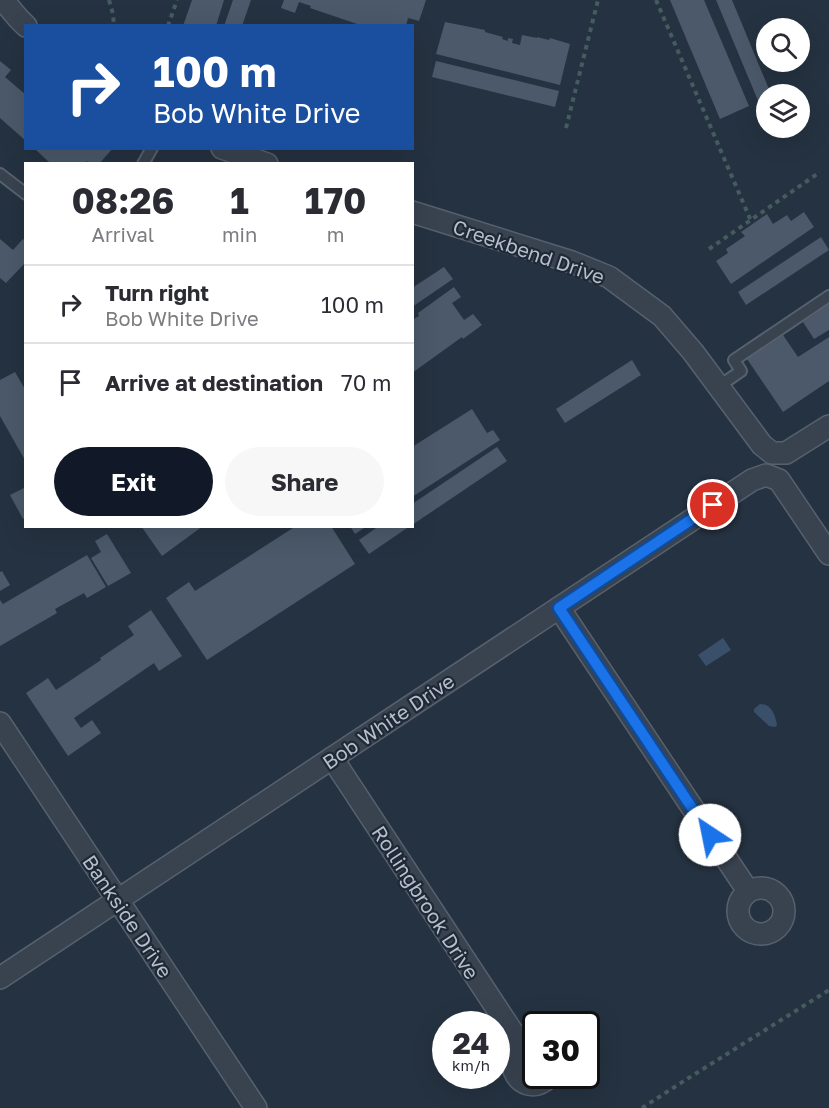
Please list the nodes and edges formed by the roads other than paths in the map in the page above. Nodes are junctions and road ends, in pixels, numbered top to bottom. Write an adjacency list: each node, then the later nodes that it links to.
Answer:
1 (3, 0): 2 (street)
2 (24, 24)
3 (228, 150): 4 (street)
4 (261, 162)
5 (0, 174): 6 (lane)
6 (24, 192)
7 (414, 213): 9 (street, Creekbend Drive)
8 (829, 296): 9 (lane)
9 (718, 387): 10 (street, Creekbend Drive)
10 (829, 426)
11 (829, 554): 12 (street, Bob White Drive)
12 (559, 608): 14 (street, Bob White Drive); 15 (street)
13 (0, 723): 16 (street, Bankside Drive)
14 (332, 758): 16 (street, Bob White Drive); 18 (street, Rollingbrook Drive)
15 (748, 891)
16 (118, 900): 17 (street, Bob White Drive); 21 (street, Bankside Drive)
17 (0, 978)
18 (522, 1034)
19 (522, 1047): 20 (street, Rollingbrook Drive)
20 (522, 1081)
21 (256, 1108)

